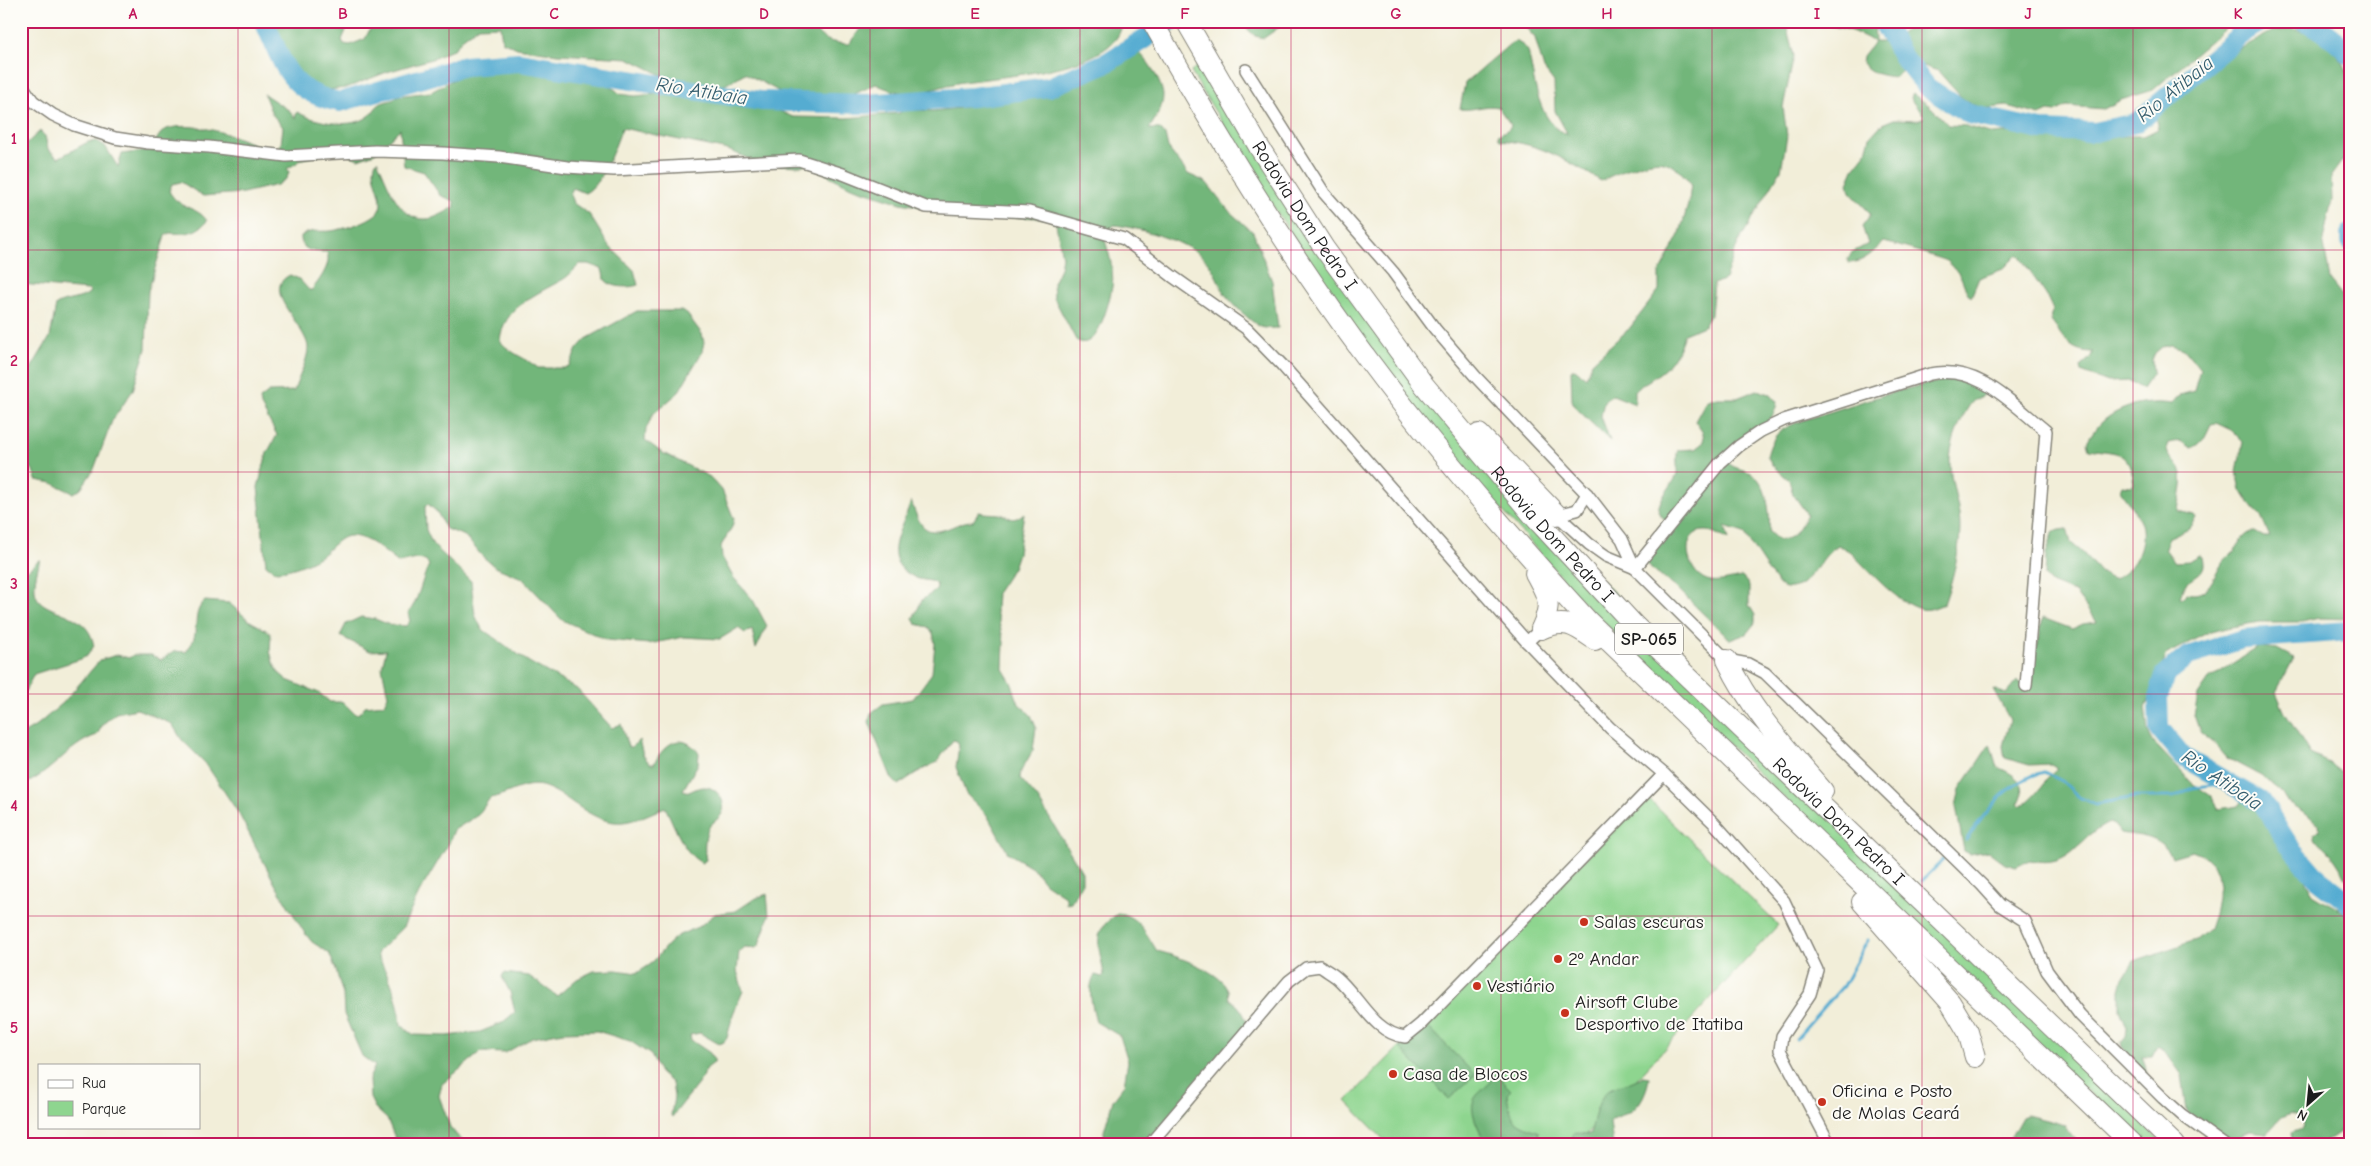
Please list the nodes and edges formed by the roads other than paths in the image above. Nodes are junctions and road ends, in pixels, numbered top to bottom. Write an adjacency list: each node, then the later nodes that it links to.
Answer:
1 (1152, 21): 8 (highway, Rodovia Dom Pedro I / SP-065)
2 (1186, 21): 5 (highway, Rodovia Dom Pedro I / SP-065)
3 (1246, 70): 6 (street)
4 (21, 84): 10 (street)
5 (1366, 307): 7 (highway); 16 (highway, Rodovia Dom Pedro I / SP-065)
6 (1586, 494): 7 (street); 9 (street)
7 (1558, 515): 9 (street)
8 (1518, 545): 10 (highway); 12 (highway, Rodovia Dom Pedro I / SP-065)
9 (1635, 568): 11 (street); 13 (street)
10 (1534, 636): 12 (highway); 14 (street)
11 (1727, 660): 16 (highway); 22 (street)
12 (1647, 677): 15 (highway, Rodovia Dom Pedro I / SP-065)
13 (2026, 686)
14 (1664, 774): 18 (street); 19 (street)
15 (1752, 780): 17 (highway); 20 (highway, Rodovia Dom Pedro I / SP-065)
16 (1920, 901): 21 (highway, Rodovia Dom Pedro I / SP-065)
17 (1975, 1057)
18 (1148, 1145)
19 (1830, 1145)
20 (2133, 1145)
21 (2175, 1145)
22 (2224, 1145)

